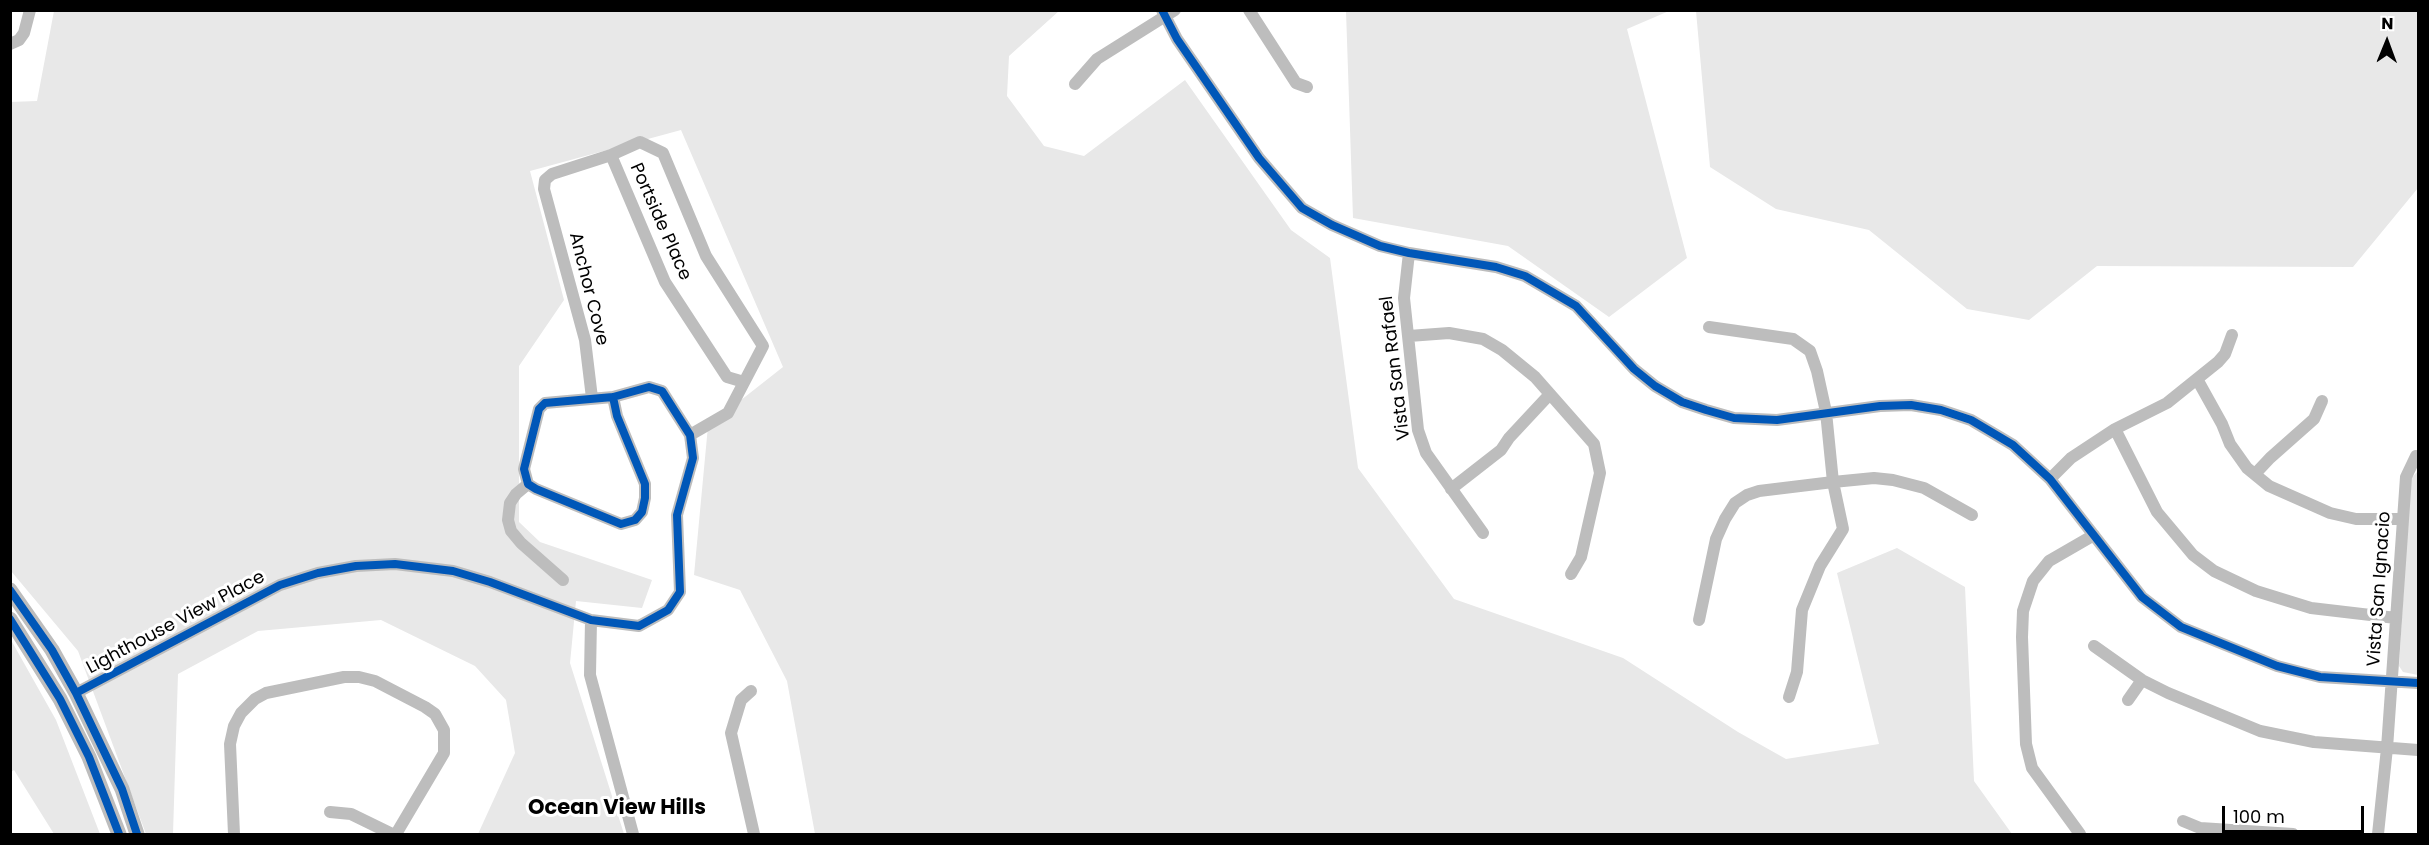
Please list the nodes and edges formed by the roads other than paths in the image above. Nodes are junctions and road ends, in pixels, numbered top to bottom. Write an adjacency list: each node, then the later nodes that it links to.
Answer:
1 (30, 10): 4 (street)
2 (1249, 10): 6 (street)
3 (1167, 13): 5 (street); 8 (street)
4 (15, 42)
5 (1075, 84)
6 (1307, 87)
7 (611, 155): 13 (street, Portside Place); 13 (street); 16 (street, Anchor Cove)
8 (1409, 253): 11 (street, Vista San Rafael); 18 (street)
9 (1709, 327): 18 (street)
10 (2232, 335): 12 (street)
11 (1409, 336): 14 (street); 26 (street, Vista San Rafael)
12 (2197, 379): 19 (street); 22 (street)
13 (744, 382): 20 (street)
14 (1550, 394): 26 (street); 31 (street)
15 (613, 397): 16 (street); 20 (street); 25 (street)
16 (592, 398): 25 (street)
17 (2322, 401): 22 (street)
18 (1826, 412): 23 (street); 24 (street)
19 (2115, 429): 23 (street); 34 (street)
20 (690, 435): 36 (street, Lighthouse View Place)
21 (2416, 456): 28 (street, Vista San Ignacio)
22 (2255, 474): 28 (street)
23 (2050, 479): 30 (street)
24 (1833, 482): 27 (street); 37 (street); 44 (street)
25 (528, 484): 32 (street)
26 (1451, 489): 29 (street, Vista San Rafael)
27 (1972, 515)
28 (2402, 519): 34 (street, Vista San Ignacio)
29 (1483, 533)
30 (2094, 535): 40 (street); 56 (street)
31 (1571, 573)
32 (563, 580)
33 (10, 590): 43 (main road)
34 (2396, 618): 40 (street, Vista San Ignacio)
35 (10, 619): 50 (main road)
36 (591, 620): 43 (street, Lighthouse View Place); 54 (street)
37 (1699, 620)
38 (2094, 646): 39 (street)
39 (2142, 680): 45 (street); 46 (street)
40 (2392, 681): 41 (street); 46 (street, Vista San Ignacio)
41 (2418, 683)
42 (751, 691): 55 (street)
43 (76, 693): 51 (main road)
44 (1789, 697)
45 (2128, 700)
46 (2387, 748): 47 (street); 58 (street, Vista San Ignacio)
47 (2418, 750)
48 (330, 812): 53 (street)
49 (2183, 820): 57 (street)
50 (119, 834)
51 (137, 834)
52 (234, 834): 53 (street)
53 (394, 834)
54 (633, 834)
55 (754, 834)
56 (2080, 834)
57 (2294, 834)
58 (2378, 834)

